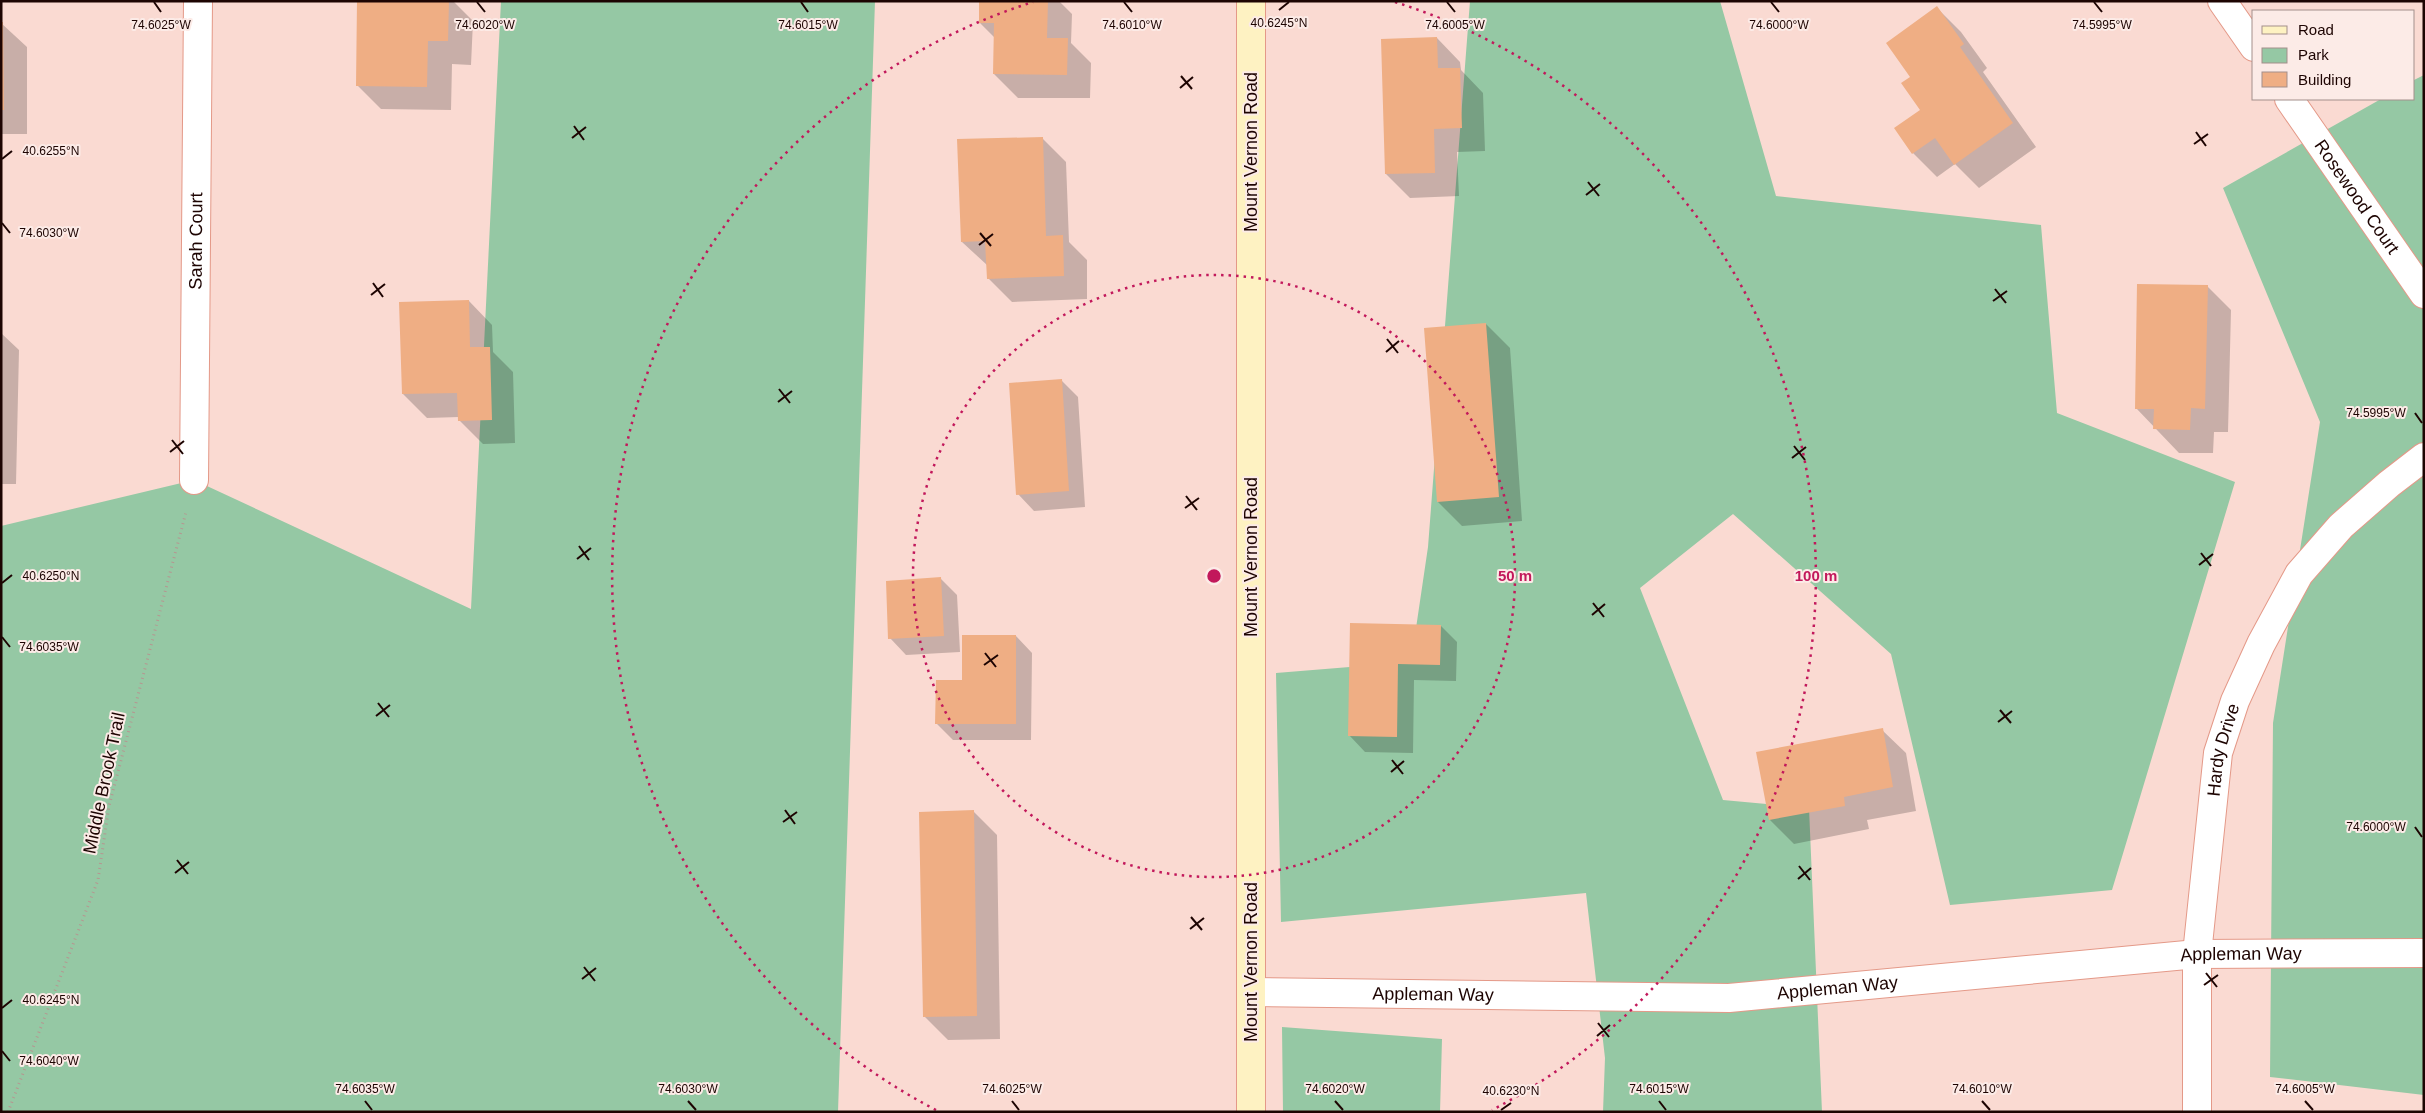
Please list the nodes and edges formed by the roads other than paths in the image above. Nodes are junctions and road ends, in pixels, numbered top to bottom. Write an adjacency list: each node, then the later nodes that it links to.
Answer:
1 (198, 1): 8 (street, Sarah Court)
2 (1251, 1): 11 (street, Mount Vernon Road)
3 (2222, 1): 4 (street)
4 (2252, 44)
5 (2291, 100): 6 (street, Rosewood Court)
6 (2424, 294)
7 (2424, 457): 10 (street, Hardy Drive)
8 (194, 480)
9 (2424, 953): 10 (street, Appleman Way)
10 (2197, 954): 11 (street, Appleman Way); 13 (street, Hardy Drive)
11 (1252, 992): 12 (street, Mount Vernon Road)
12 (1251, 1112)
13 (2197, 1112)

